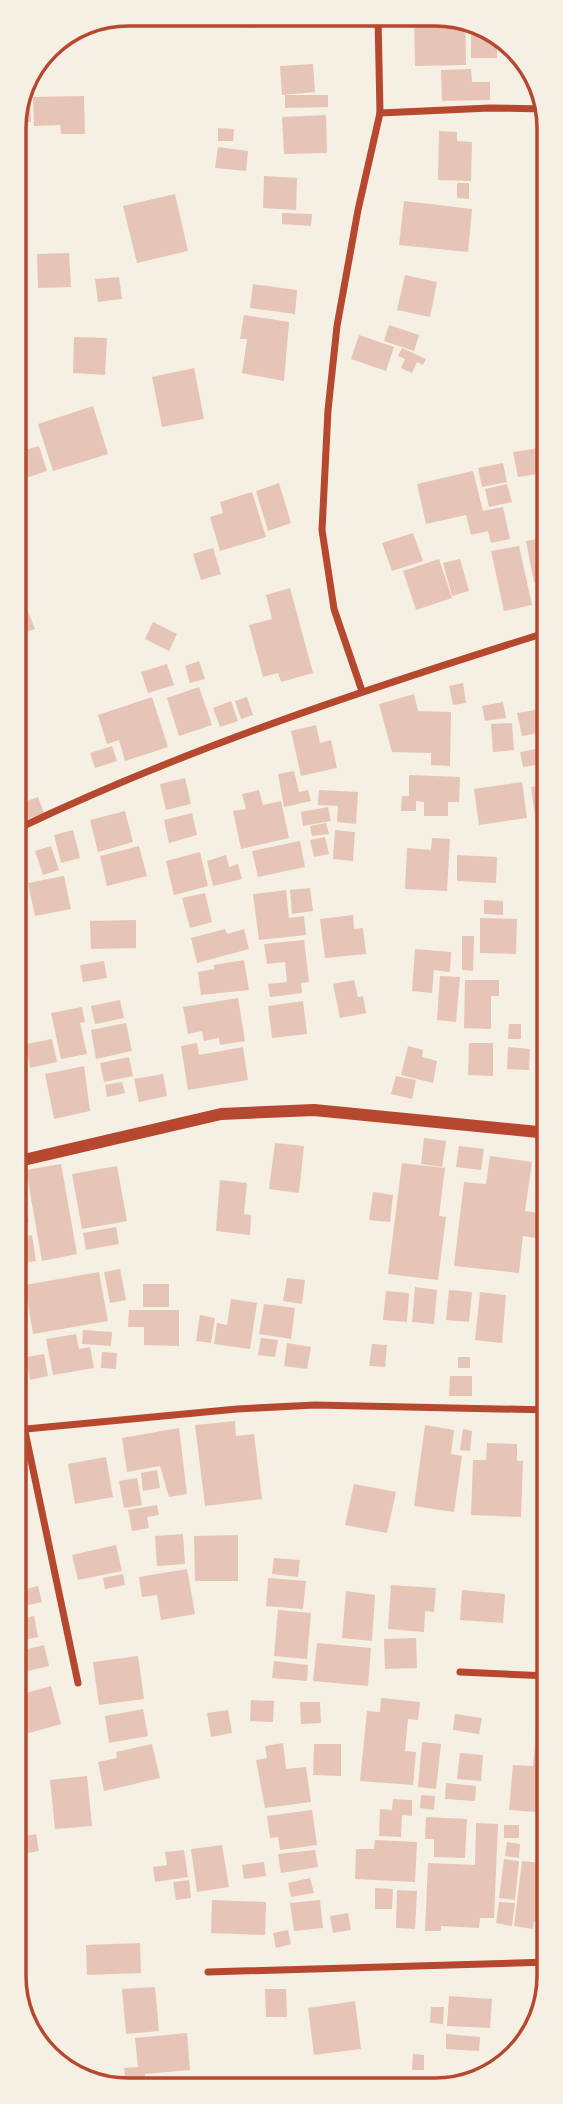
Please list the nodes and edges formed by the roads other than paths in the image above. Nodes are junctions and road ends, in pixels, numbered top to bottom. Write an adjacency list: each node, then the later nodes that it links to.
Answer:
1 (378, 26): 3 (street)
2 (535, 109): 3 (street)
3 (380, 113): 5 (street)
4 (537, 635): 5 (street)
5 (362, 691): 6 (street)
6 (26, 825)
7 (537, 1132): 8 (street)
8 (26, 1159)
9 (537, 1410): 10 (street)
10 (26, 1429): 13 (street)
11 (460, 1672): 12 (street)
12 (537, 1675)
13 (78, 1683)
14 (537, 1962): 15 (street)
15 (208, 1972)

